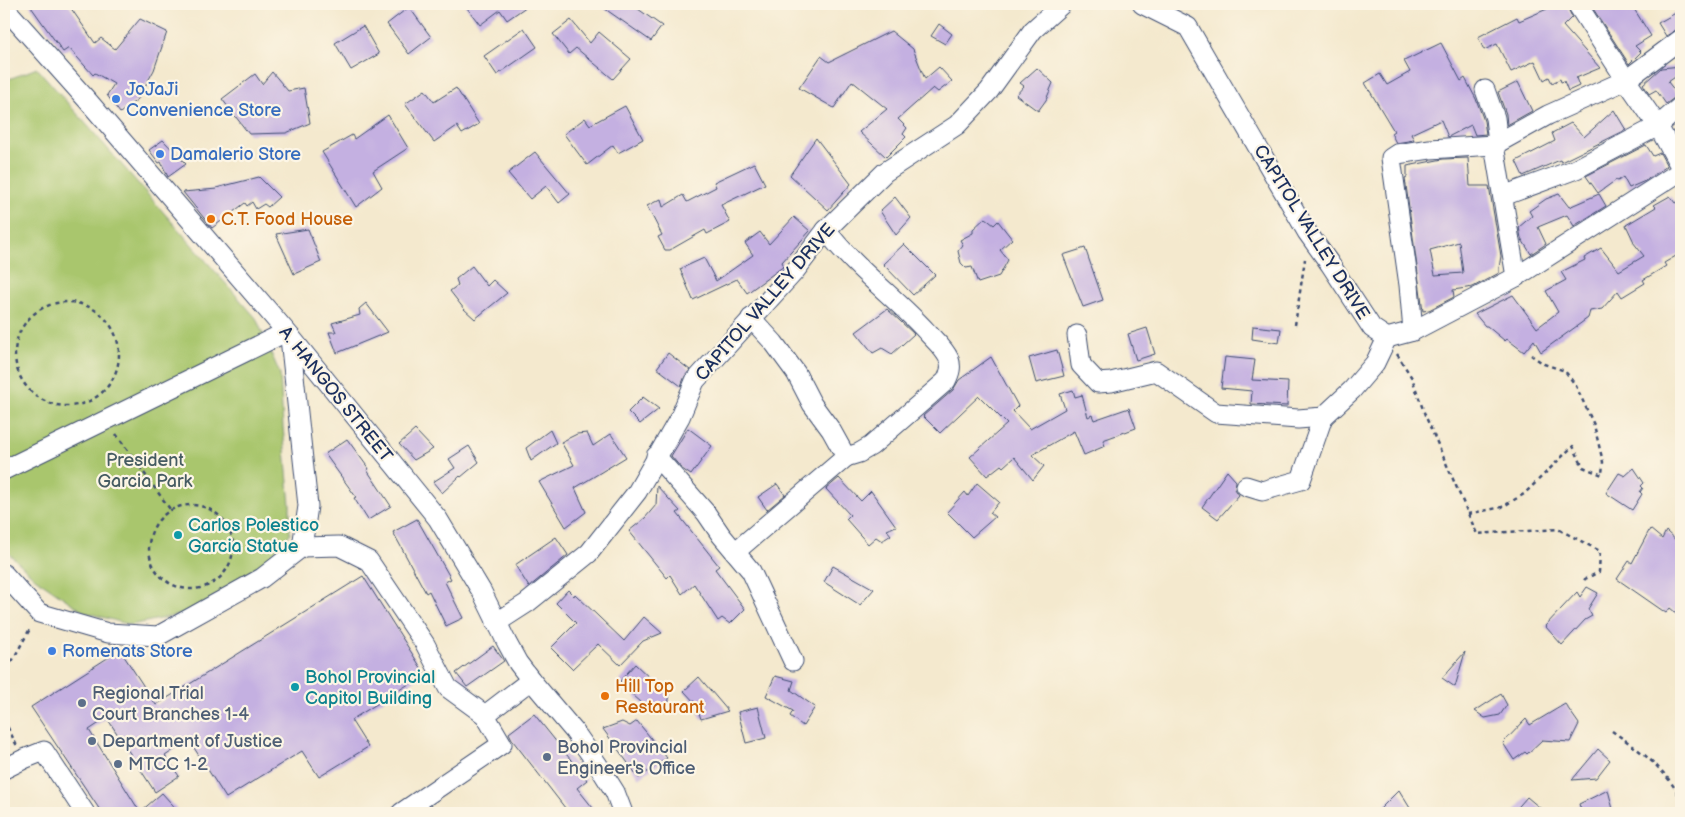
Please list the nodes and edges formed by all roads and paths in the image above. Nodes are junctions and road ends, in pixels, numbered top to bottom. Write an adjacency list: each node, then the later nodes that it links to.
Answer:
1 (1062, 4): 13 (street, CAPITOL VALLEY DRIVE)
2 (1142, 4): 14 (street, CAPITOL VALLEY DRIVE)
3 (1577, 4): 6 (street)
4 (4, 6): 19 (street, A. HANGOS STREET)
5 (1681, 39): 6 (street)
6 (1626, 80): 9 (street); 10 (street)
7 (1485, 90): 10 (street)
8 (1681, 106): 9 (street)
9 (1658, 126): 11 (street); 12 (street)
10 (1496, 144): 12 (street); 18 (street)
11 (1681, 170): 15 (street)
12 (1502, 196): 15 (street)
13 (826, 230): 16 (street, CAPITOL VALLEY DRIVE); 27 (street)
14 (1307, 232): 17 (path); 21 (street, CAPITOL VALLEY DRIVE)
15 (1516, 277): 18 (street)
16 (751, 318): 26 (street, CAPITOL VALLEY DRIVE); 27 (street)
17 (1295, 325)
18 (1413, 331): 21 (street)
19 (288, 334): 25 (street); 32 (street); 37 (street, A. HANGOS STREET)
20 (1077, 335): 24 (street)
21 (1387, 338): 24 (street); 31 (path)
22 (1530, 354): 31 (path)
23 (67, 407): 23 (path)
24 (1323, 417): 29 (street)
25 (106, 420): 28 (street); 30 (path)
26 (656, 456): 33 (street); 37 (street, CAPITOL VALLEY DRIVE)
27 (846, 457): 33 (street)
28 (4, 470)
29 (1246, 486)
30 (170, 509): 30 (path)
31 (1468, 514): 35 (path)
32 (302, 547): 36 (street); 41 (street)
33 (736, 552): 38 (street)
34 (4, 574): 36 (street)
35 (1583, 583)
36 (39, 613): 39 (path)
37 (496, 623): 40 (street, A. HANGOS STREET)
38 (793, 661)
39 (4, 676)
40 (530, 680): 41 (street); 49 (street, A. HANGOS STREET)
41 (485, 715): 48 (street)
42 (4, 720): 44 (path)
43 (1612, 731): 46 (path)
44 (24, 759): 45 (street); 47 (street)
45 (4, 770)
46 (1681, 800)
47 (85, 813)
48 (401, 813)
49 (623, 813)

